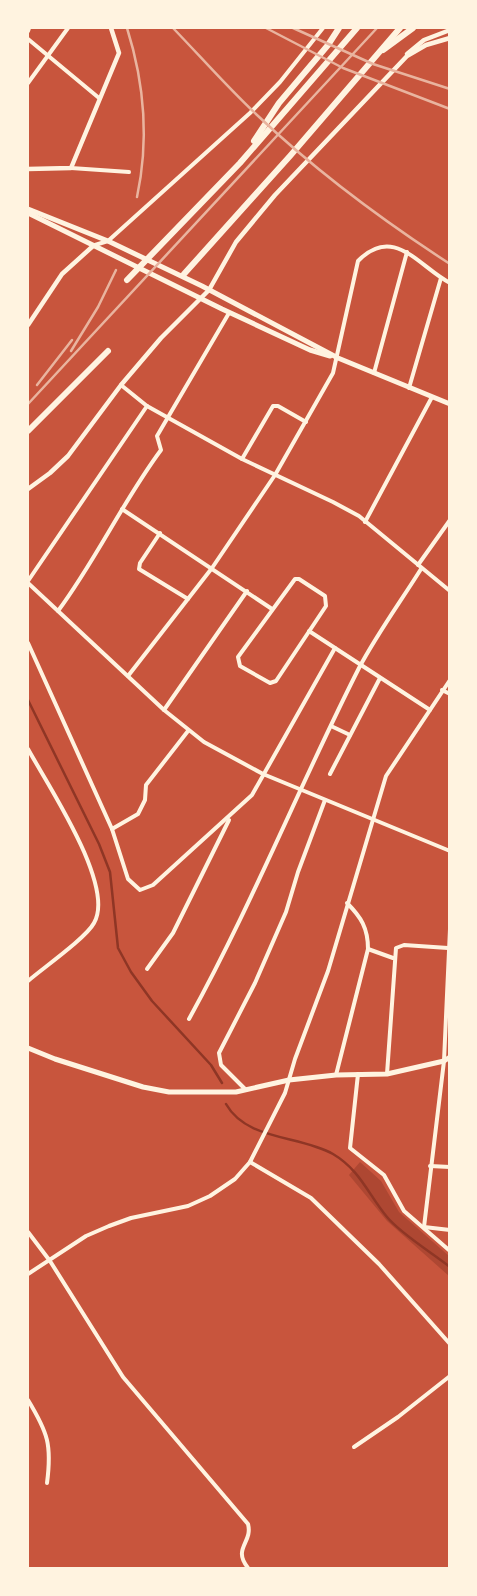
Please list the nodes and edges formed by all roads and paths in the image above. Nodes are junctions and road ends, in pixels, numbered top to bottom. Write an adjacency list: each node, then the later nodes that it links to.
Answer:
1 (30, 28): 10 (street)
2 (68, 28): 13 (street)
3 (111, 28): 17 (street)
4 (323, 28): 24 (street)
5 (339, 28): 18 (highway)
6 (357, 28): 18 (highway)
7 (400, 28): 14 (highway)
8 (413, 28): 14 (highway)
9 (450, 30): 15 (street)
10 (28, 31)
11 (450, 38): 15 (street)
12 (28, 39): 13 (street)
13 (47, 55): 16 (street); 17 (street)
14 (374, 57): 27 (highway)
15 (399, 64): 31 (street)
16 (28, 83)
17 (99, 98): 19 (street)
18 (240, 163): 29 (highway)
19 (71, 168): 20 (street); 21 (street)
20 (28, 169)
21 (129, 172)
22 (28, 209): 24 (main road)
23 (28, 213): 25 (main road)
24 (108, 240): 25 (street); 31 (main road)
25 (93, 246): 32 (main road); 34 (street)
26 (407, 252): 28 (street); 36 (street); 37 (street)
27 (184, 274)
28 (440, 278): 30 (street); 39 (street)
29 (128, 280)
30 (450, 283)
31 (209, 290): 32 (street); 36 (main road)
32 (201, 299): 33 (main road); 38 (street)
33 (229, 312): 36 (main road); 43 (street)
34 (28, 325)
35 (108, 351): 45 (highway)
36 (338, 358): 37 (main road); 44 (street)
37 (374, 373): 39 (main road)
38 (121, 384): 42 (street); 48 (street)
39 (409, 388): 40 (main road)
40 (432, 397): 41 (main road); 51 (street)
41 (450, 404)
42 (147, 406): 43 (street); 55 (street)
43 (169, 417): 46 (street); 49 (street)
44 (306, 422): 46 (street); 47 (street)
45 (28, 431)
46 (242, 459): 47 (street)
47 (275, 475): 51 (street); 54 (street)
48 (28, 489)
49 (122, 509): 52 (street); 60 (street)
50 (450, 520): 53 (street)
51 (365, 522): 53 (street)
52 (160, 533): 54 (street); 58 (street)
53 (420, 567): 57 (street); 64 (street)
54 (212, 568): 56 (street); 58 (street)
55 (28, 582): 60 (street)
56 (247, 591): 59 (street); 70 (street)
57 (450, 591)
58 (188, 599): 65 (street)
59 (272, 609): 61 (street); 61 (street)
60 (58, 611): 65 (street)
61 (309, 631): 63 (street)
62 (28, 643): 82 (street)
63 (335, 648): 64 (street); 76 (street)
64 (360, 666): 66 (street); 72 (street)
65 (128, 676): 70 (street)
66 (380, 678): 71 (street); 74 (street)
67 (450, 680): 68 (street)
68 (442, 690): 69 (street); 71 (street)
69 (450, 694)
70 (164, 710): 73 (street)
71 (430, 710): 81 (street)
72 (331, 726): 74 (street); 78 (street)
73 (188, 731): 76 (street); 82 (street)
74 (350, 735): 77 (street)
75 (28, 748): 91 (street)
76 (263, 774): 78 (street); 80 (street)
77 (330, 774)
78 (300, 790): 79 (street); 92 (street)
79 (325, 800): 81 (street); 100 (street)
80 (231, 816): 82 (street); 90 (street)
81 (371, 820): 83 (street); 84 (street)
82 (112, 829)
83 (450, 852)
84 (347, 902): 86 (street); 99 (street)
85 (450, 929): 87 (street)
86 (368, 948): 88 (street); 98 (street)
87 (448, 948): 88 (street); 89 (street)
88 (393, 958): 97 (street)
89 (448, 966): 95 (street)
90 (146, 970)
91 (28, 981)
92 (189, 1019)
93 (28, 1048): 100 (main road)
94 (450, 1057): 95 (main road)
95 (447, 1062): 97 (main road); 102 (street)
96 (358, 1074): 97 (main road); 98 (main road); 104 (street)
97 (387, 1074)
98 (336, 1075): 99 (main road)
99 (289, 1080): 100 (main road); 101 (street)
100 (246, 1090)
101 (250, 1162): 108 (street); 110 (street)
102 (430, 1166): 103 (street); 104 (street)
103 (450, 1167)
104 (424, 1227): 105 (street); 107 (street)
105 (450, 1230)
106 (28, 1232): 108 (street)
107 (450, 1251)
108 (50, 1261): 109 (street); 115 (street)
109 (28, 1274)
110 (450, 1344)
111 (450, 1376): 113 (street)
112 (28, 1400): 114 (street)
113 (354, 1447)
114 (47, 1484)
115 (248, 1568)

